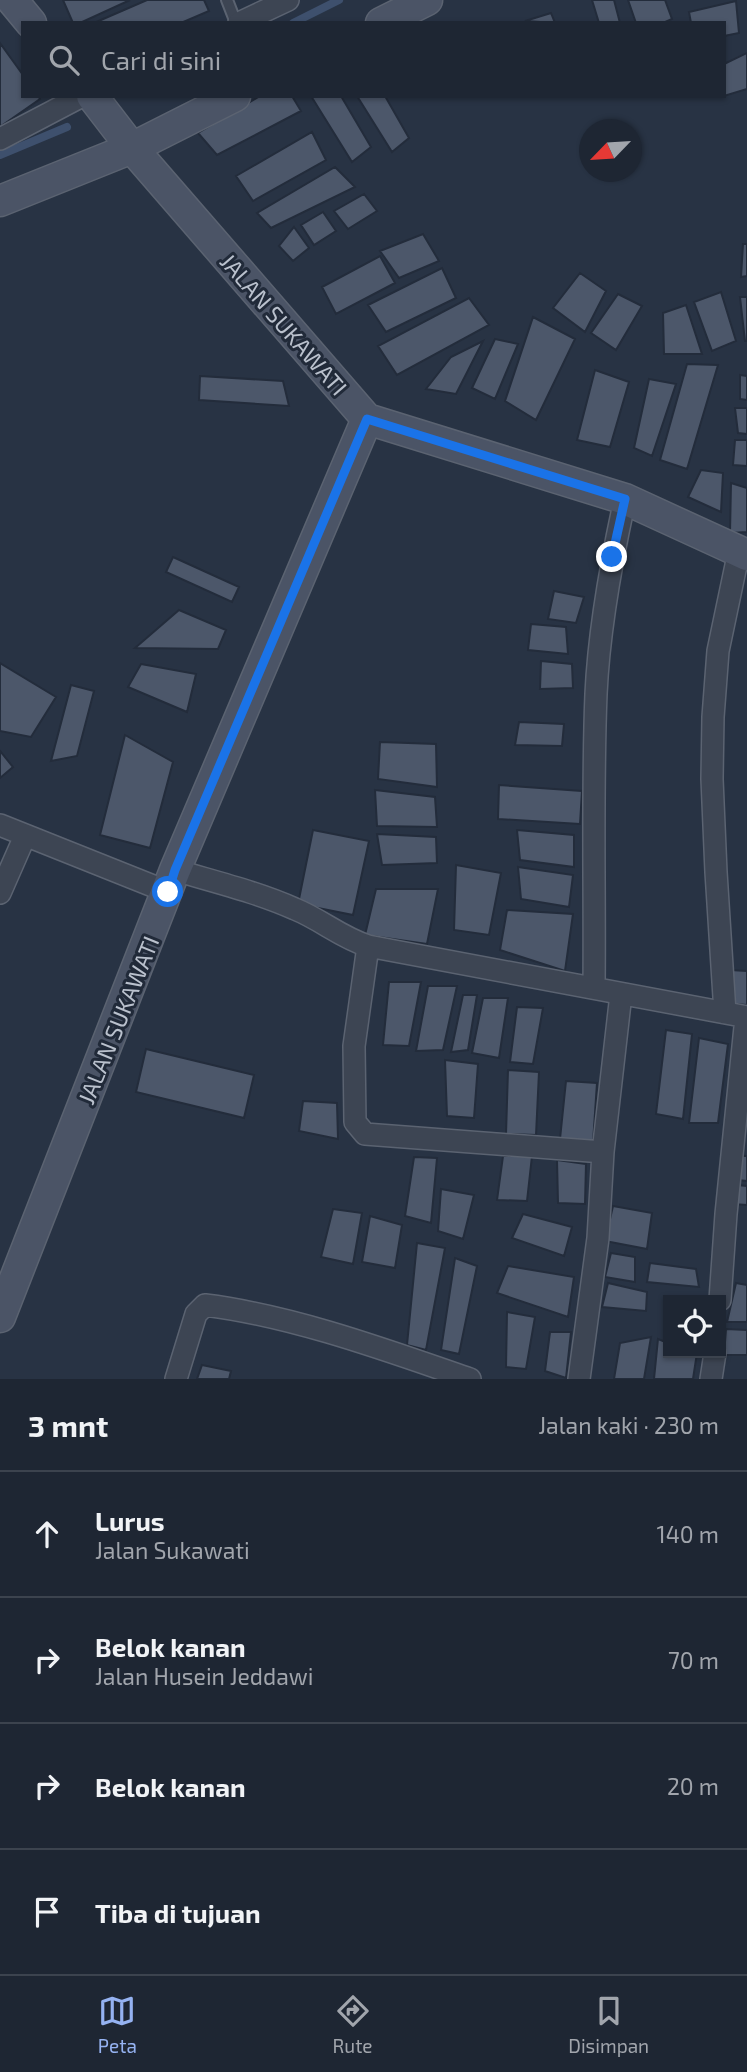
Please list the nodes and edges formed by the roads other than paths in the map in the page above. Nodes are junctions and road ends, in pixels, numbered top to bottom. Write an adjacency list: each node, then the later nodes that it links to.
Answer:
1 (12, 0): 5 (street)
2 (227, 0): 6 (lane)
3 (288, 0): 7 (street)
4 (426, 0): 8 (street)
5 (29, 21)
6 (236, 21)
7 (241, 21)
8 (385, 21)
9 (90, 98): 11 (street); 12 (street, JALAN SUKAWATI)
10 (231, 98): 12 (street)
11 (0, 139)
12 (132, 148): 13 (street); 14 (street, JALAN SUKAWATI)
13 (0, 201)
14 (367, 419): 15 (street); 19 (street, JALAN SUKAWATI)
15 (625, 499): 16 (street); 22 (street)
16 (743, 553): 24 (street)
17 (0, 825): 18 (street)
18 (25, 836): 19 (street); 20 (street)
19 (172, 881): 21 (street); 27 (street, JALAN SUKAWATI)
20 (0, 893)
21 (368, 946): 22 (street); 25 (street)
22 (594, 988): 23 (street)
23 (621, 994): 24 (street); 25 (street)
24 (739, 1016): 26 (street)
25 (603, 1152): 31 (street)
26 (720, 1295)
27 (0, 1317)
28 (714, 1358): 32 (street)
29 (176, 1379): 30 (street)
30 (470, 1379)
31 (579, 1379)
32 (711, 1379)

